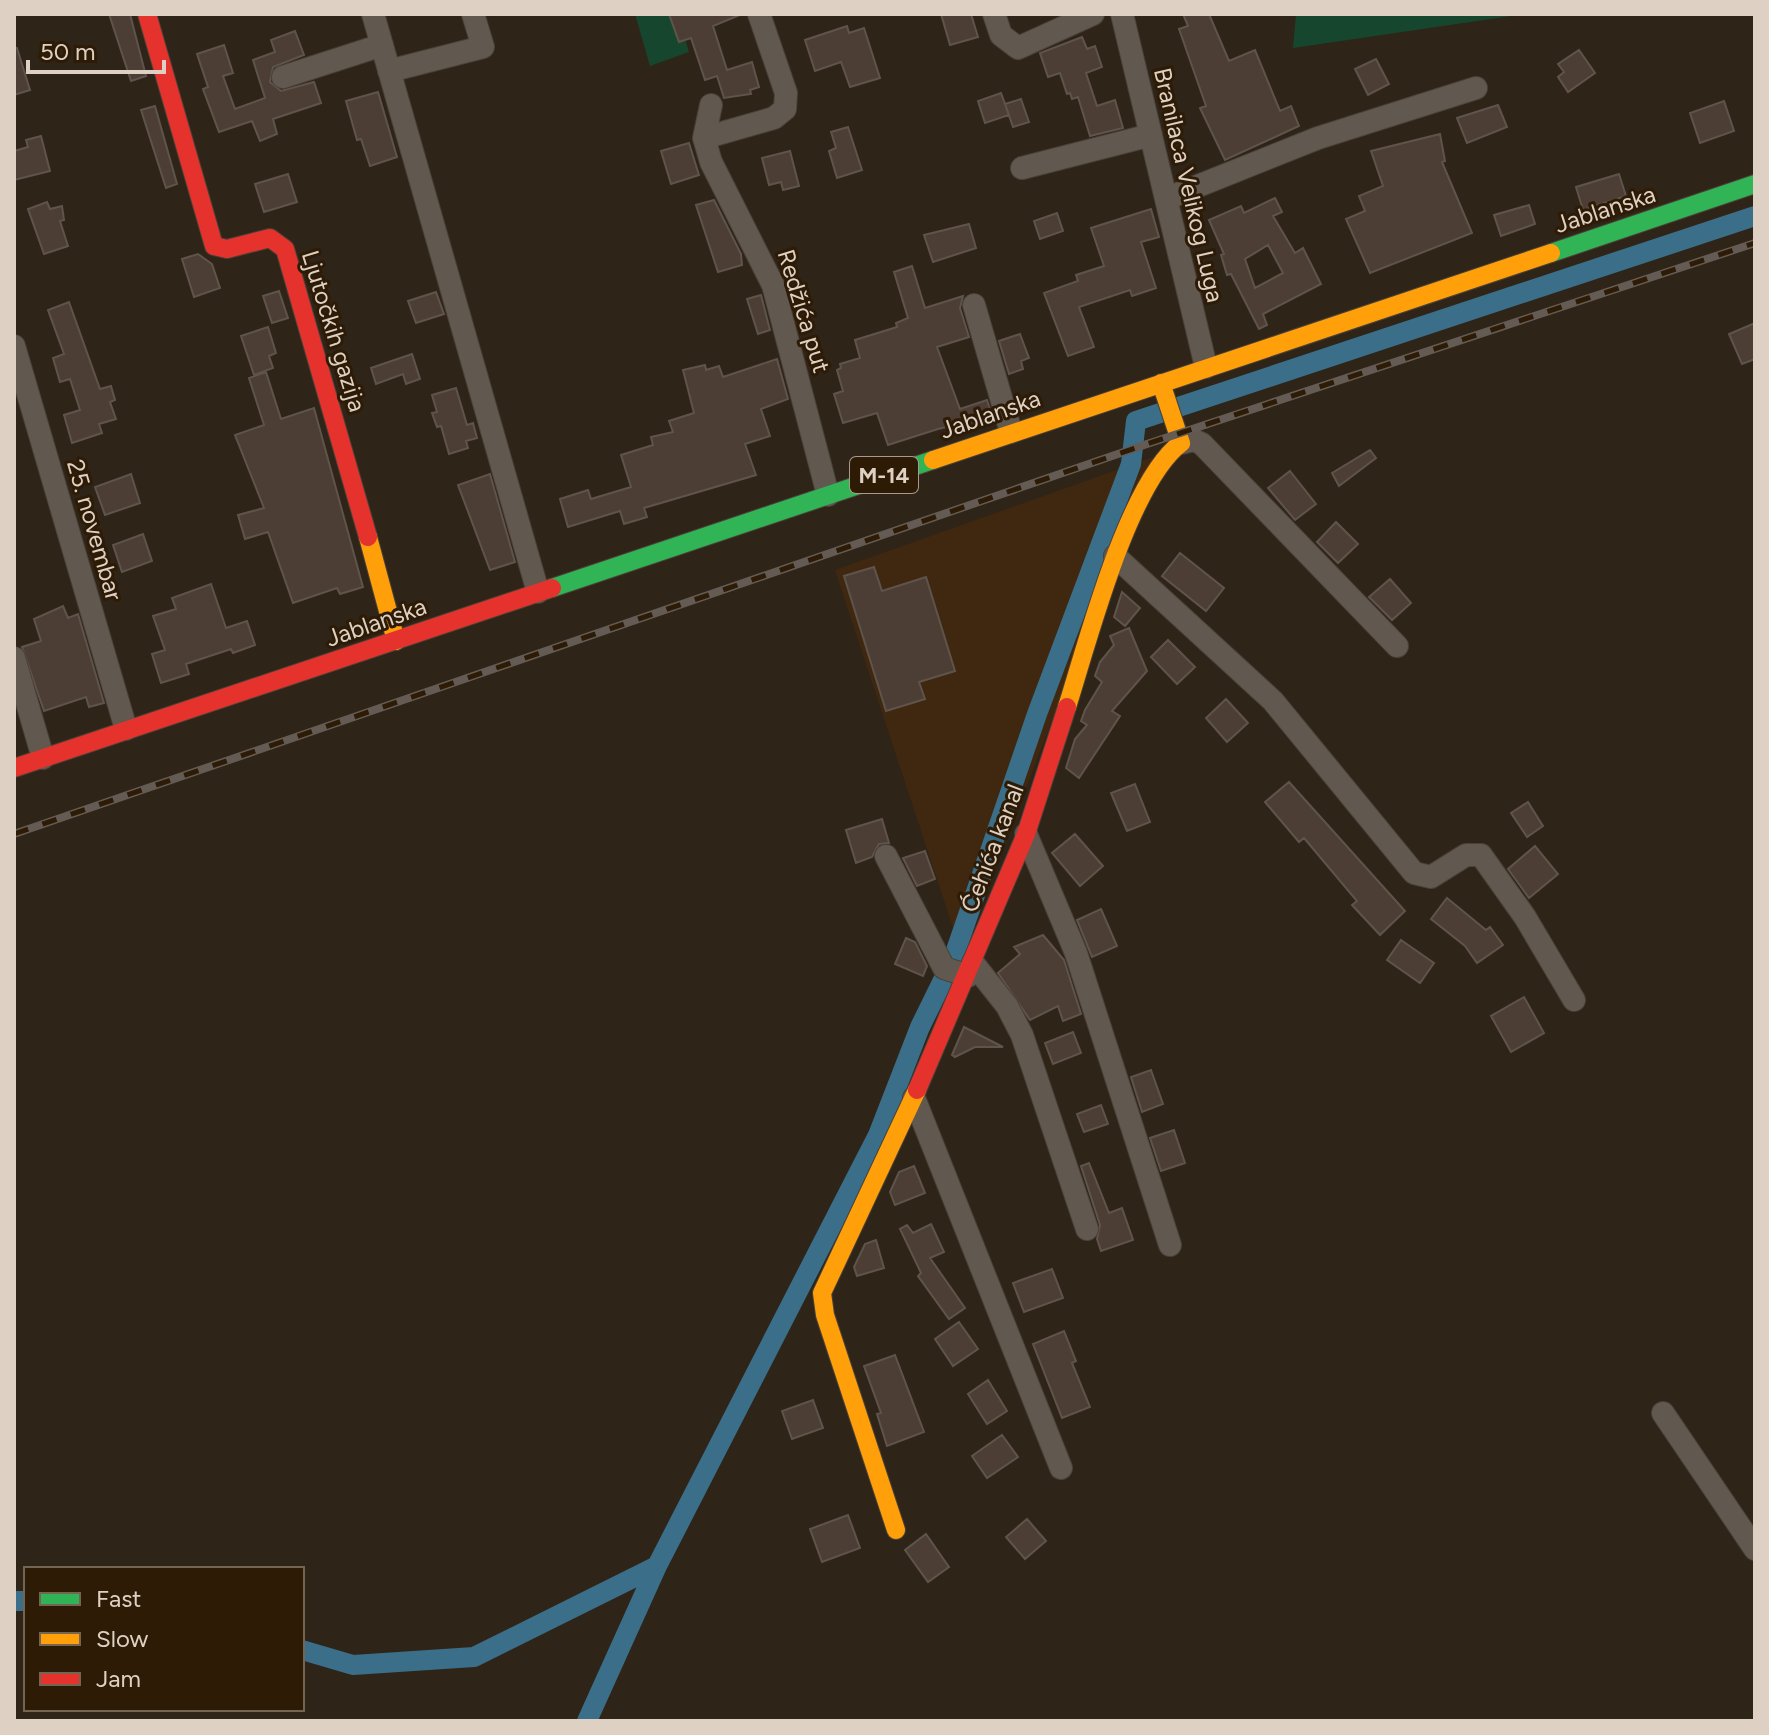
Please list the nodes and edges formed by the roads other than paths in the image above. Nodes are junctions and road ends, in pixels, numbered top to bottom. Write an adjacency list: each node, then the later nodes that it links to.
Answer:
1 (147, 14): 27 (street, Ljutočkih gazija)
2 (373, 14): 8 (street)
3 (473, 14): 9 (street)
4 (759, 14): 14 (street)
5 (994, 14): 6 (street)
6 (1093, 14)
7 (1122, 14): 13 (street, Branilaca Velikog Luga)
8 (382, 45): 9 (street); 10 (street)
9 (389, 71): 26 (street)
10 (283, 77)
11 (1476, 88): 17 (street)
12 (711, 105): 14 (street)
13 (1151, 135): 15 (street); 17 (street, Branilaca Velikog Luga)
14 (704, 138): 24 (street, Redžića put)
15 (1022, 168)
16 (1755, 184): 20 (street, Jablanska / M-14)
17 (1168, 198): 20 (street, Branilaca Velikog Luga)
18 (974, 305): 22 (street)
19 (14, 346): 30 (street, 25. novembar)
20 (1206, 367): 21 (street, Jablanska / M-14)
21 (1162, 386): 22 (street, Jablanska / M-14); 23 (street)
22 (1011, 432): 24 (street, Jablanska / M-14)
23 (1179, 435): 25 (street, Ćehića kanal); 28 (street)
24 (828, 495): 26 (street, Jablanska / M-14)
25 (1115, 556): 33 (street, Ćehića kanal); 36 (street)
26 (538, 592): 27 (street, Jablanska / M-14)
27 (396, 641): 30 (street, Jablanska / M-14)
28 (1397, 646)
29 (14, 658): 31 (street)
30 (126, 729): 31 (street, Jablanska / M-14)
31 (43, 758): 32 (street, Jablanska / M-14)
32 (14, 768)
33 (1026, 834): 35 (street, Ćehića kanal); 39 (street)
34 (886, 856): 35 (street)
35 (960, 970): 37 (street, Ćehića kanal); 38 (street)
36 (1574, 1000)
37 (914, 1098): 41 (street); 42 (street, Ćehića kanal)
38 (1087, 1229)
39 (1170, 1245)
40 (1663, 1413): 43 (street)
41 (1061, 1468)
42 (896, 1530)
43 (1755, 1549)

